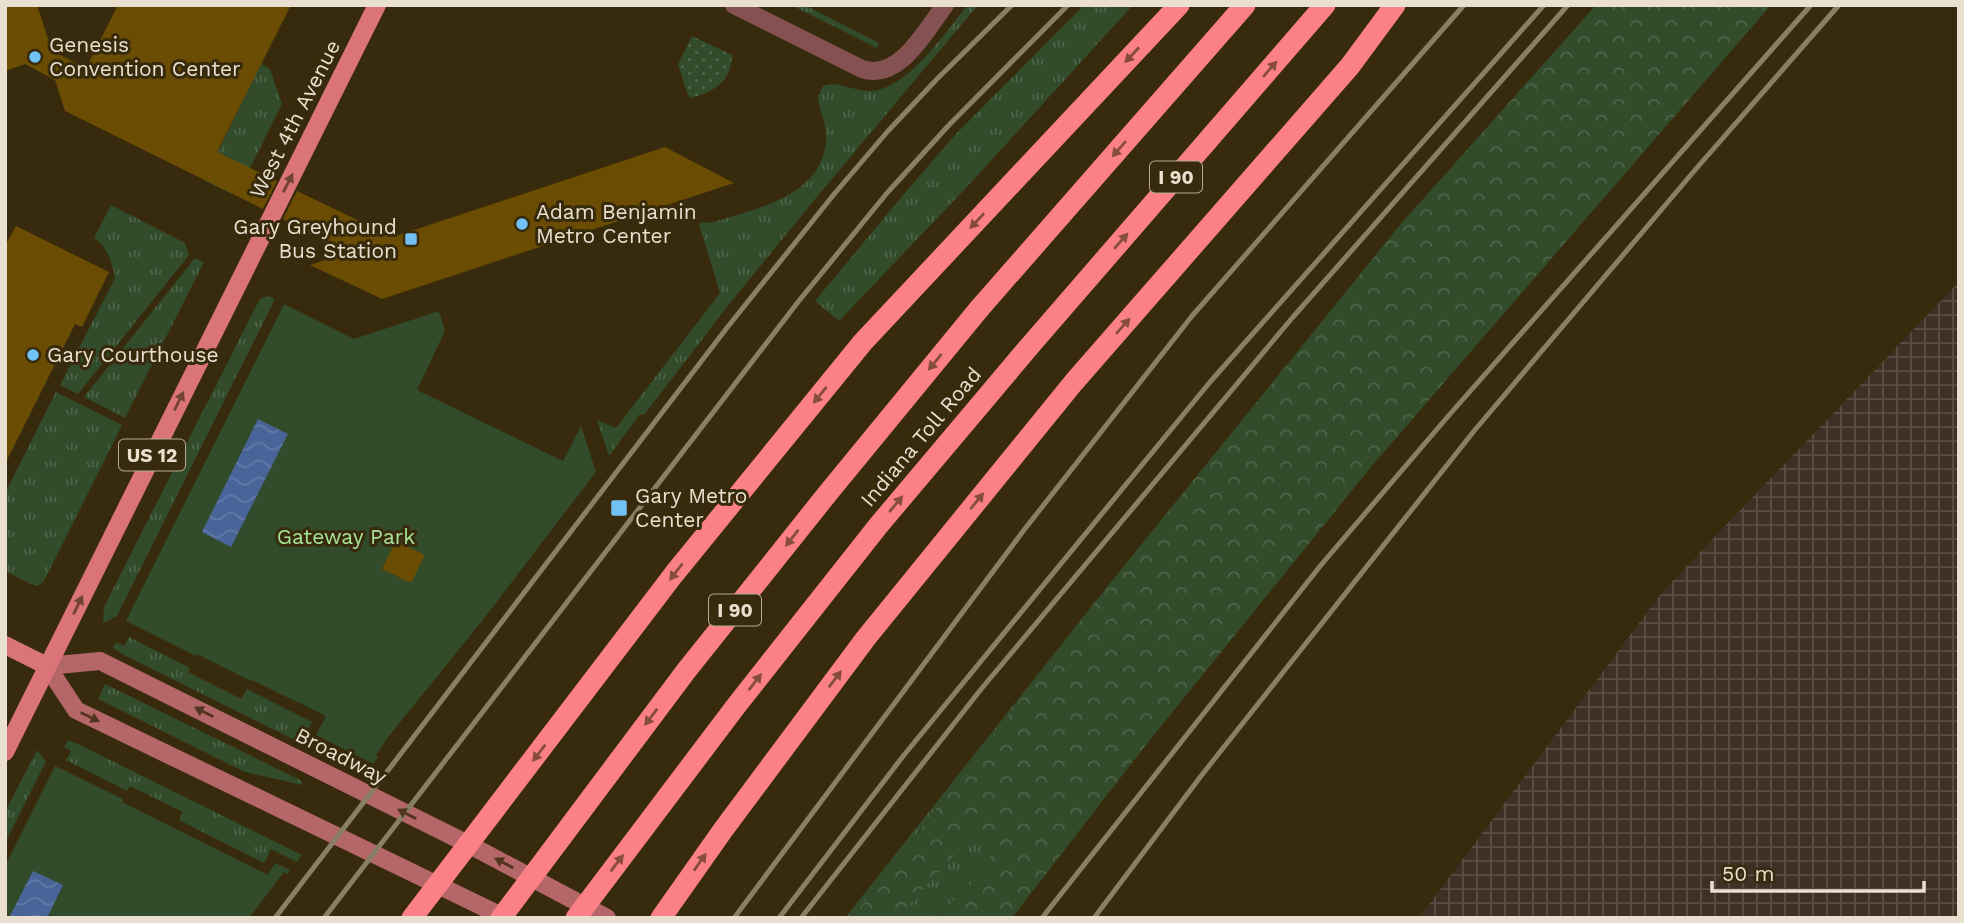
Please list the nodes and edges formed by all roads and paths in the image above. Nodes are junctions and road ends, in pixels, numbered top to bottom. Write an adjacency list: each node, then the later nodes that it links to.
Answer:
1 (377, 5): 9 (main road, West 4th Avenue / US 12, one-way to 1)
2 (734, 5): 3 (street)
3 (945, 5)
4 (1179, 5): 11 (highway, one-way to 11)
5 (1245, 5): 14 (highway, Indiana Toll Road / I 90, one-way to 14, bridge)
6 (1325, 5): 15 (highway, Indiana Toll Road / I 90, one-way to 6, bridge)
7 (1395, 5): 17 (highway, one-way to 7)
8 (5, 645): 9 (main road)
9 (47, 666): 10 (main road, US 12); 11 (main road, Broadway, one-way to 9); 12 (main road, one-way to 12)
10 (5, 752)
11 (468, 844): 12 (highway); 16 (main road, Broadway, one-way to 11)
12 (438, 884): 13 (highway); 14 (main road)
13 (412, 918)
14 (503, 918)
15 (576, 918)
16 (607, 918)
17 (661, 918)

